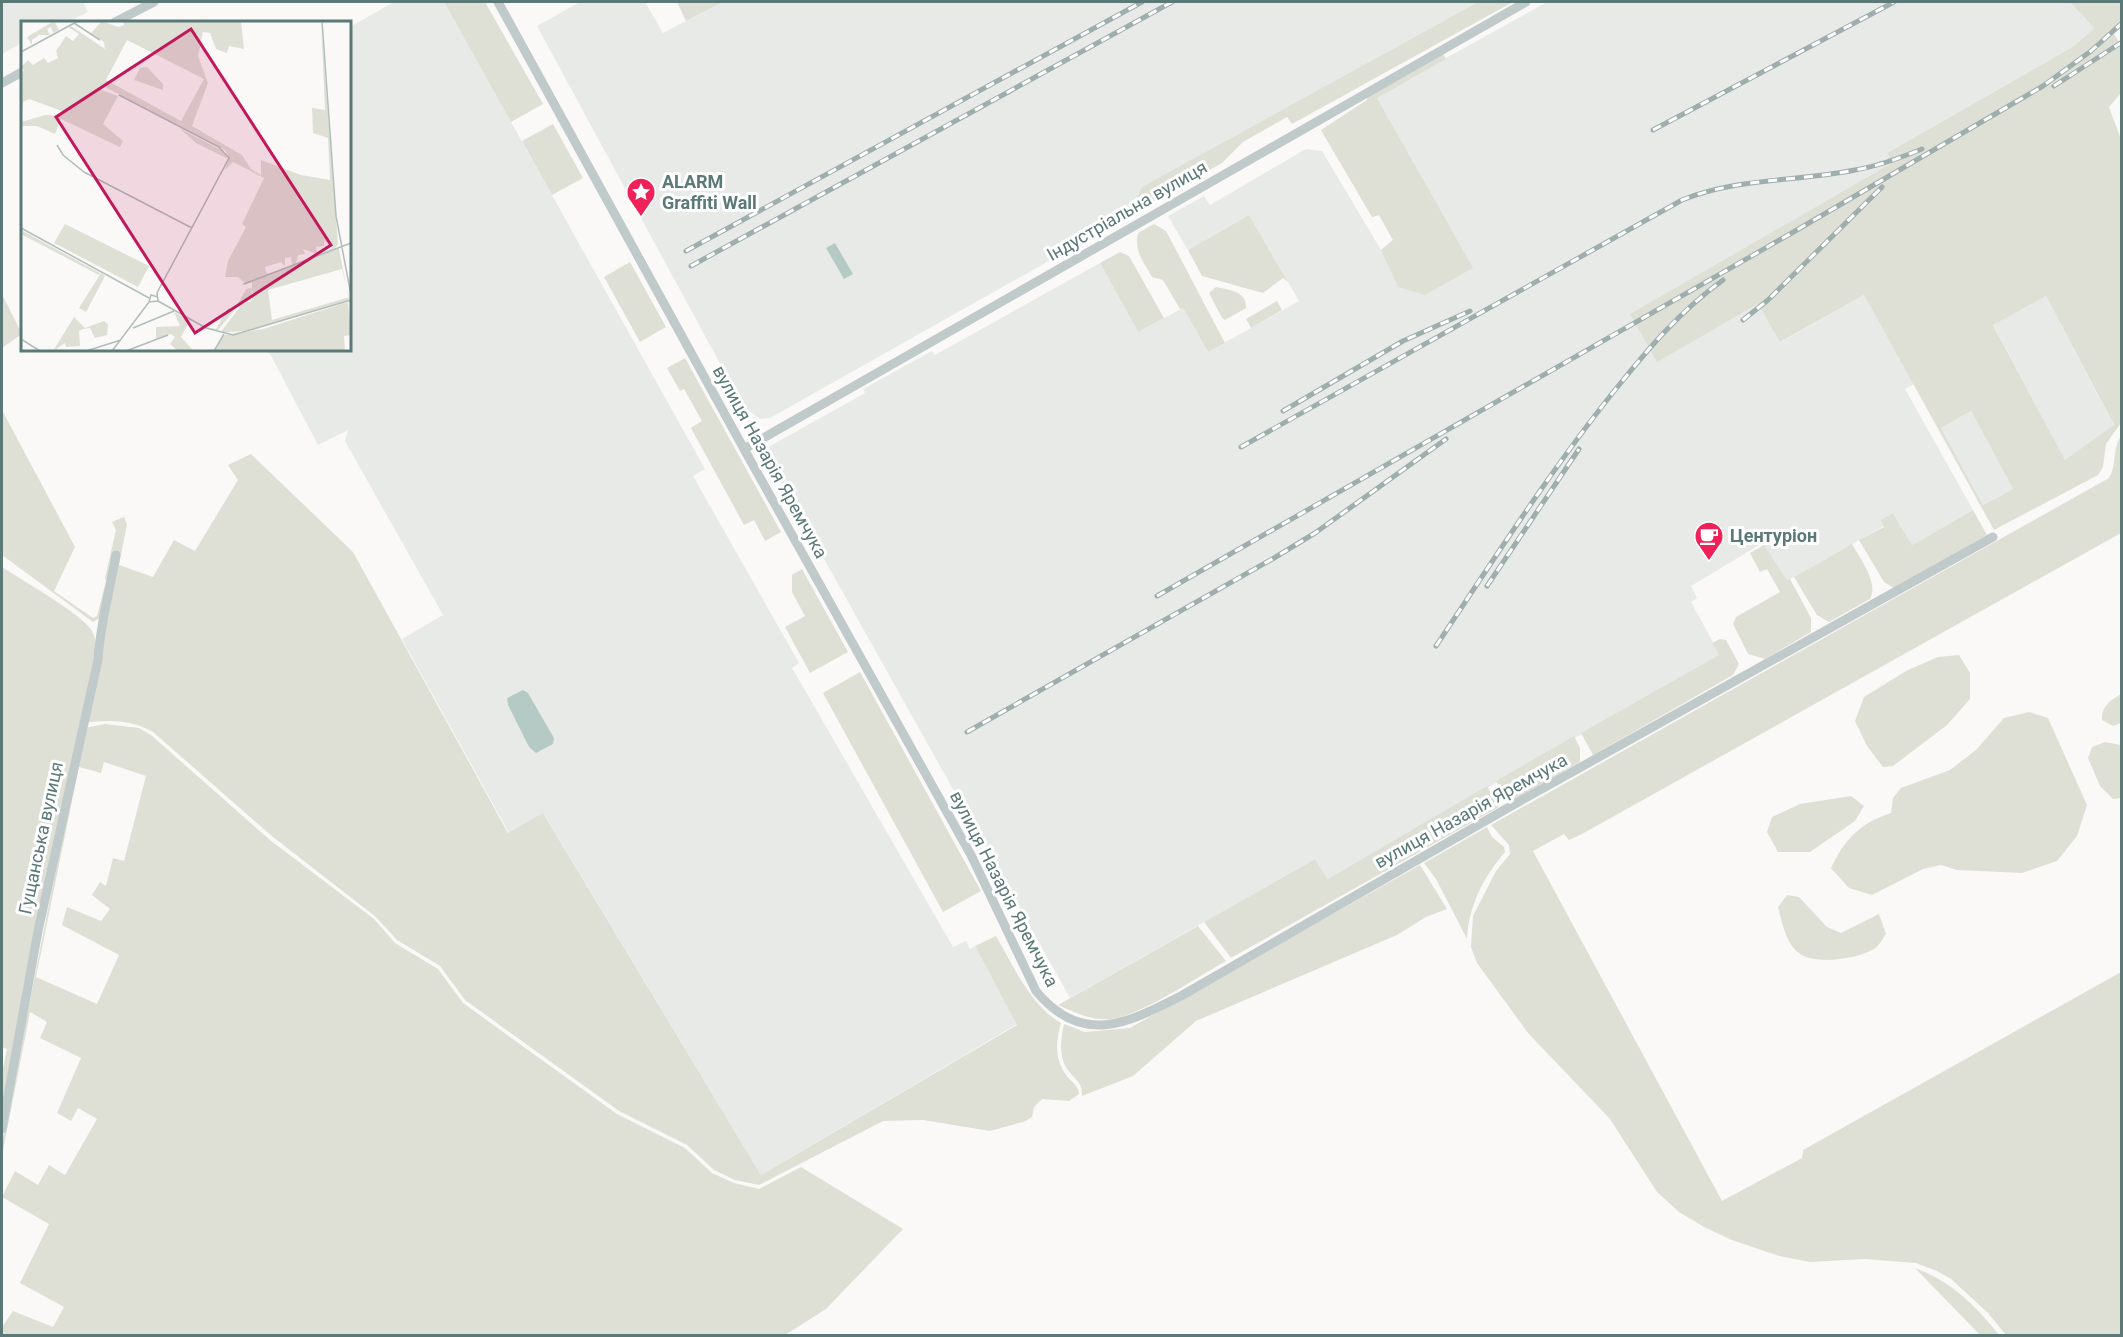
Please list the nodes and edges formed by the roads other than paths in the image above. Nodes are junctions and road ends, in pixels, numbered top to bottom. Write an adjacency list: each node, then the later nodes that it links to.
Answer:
1 (154, 2): 4 (street)
2 (498, 2): 7 (street, вулиця Назарія Яремчука)
3 (1526, 2): 7 (street, Індустріальна вулиця)
4 (117, 21)
5 (21, 73): 6 (street)
6 (2, 83)
7 (744, 449): 8 (street, вулиця Назарія Яремчука)
8 (1993, 537)
9 (116, 555): 10 (street, Гущанська вулиця)
10 (2, 1128)

